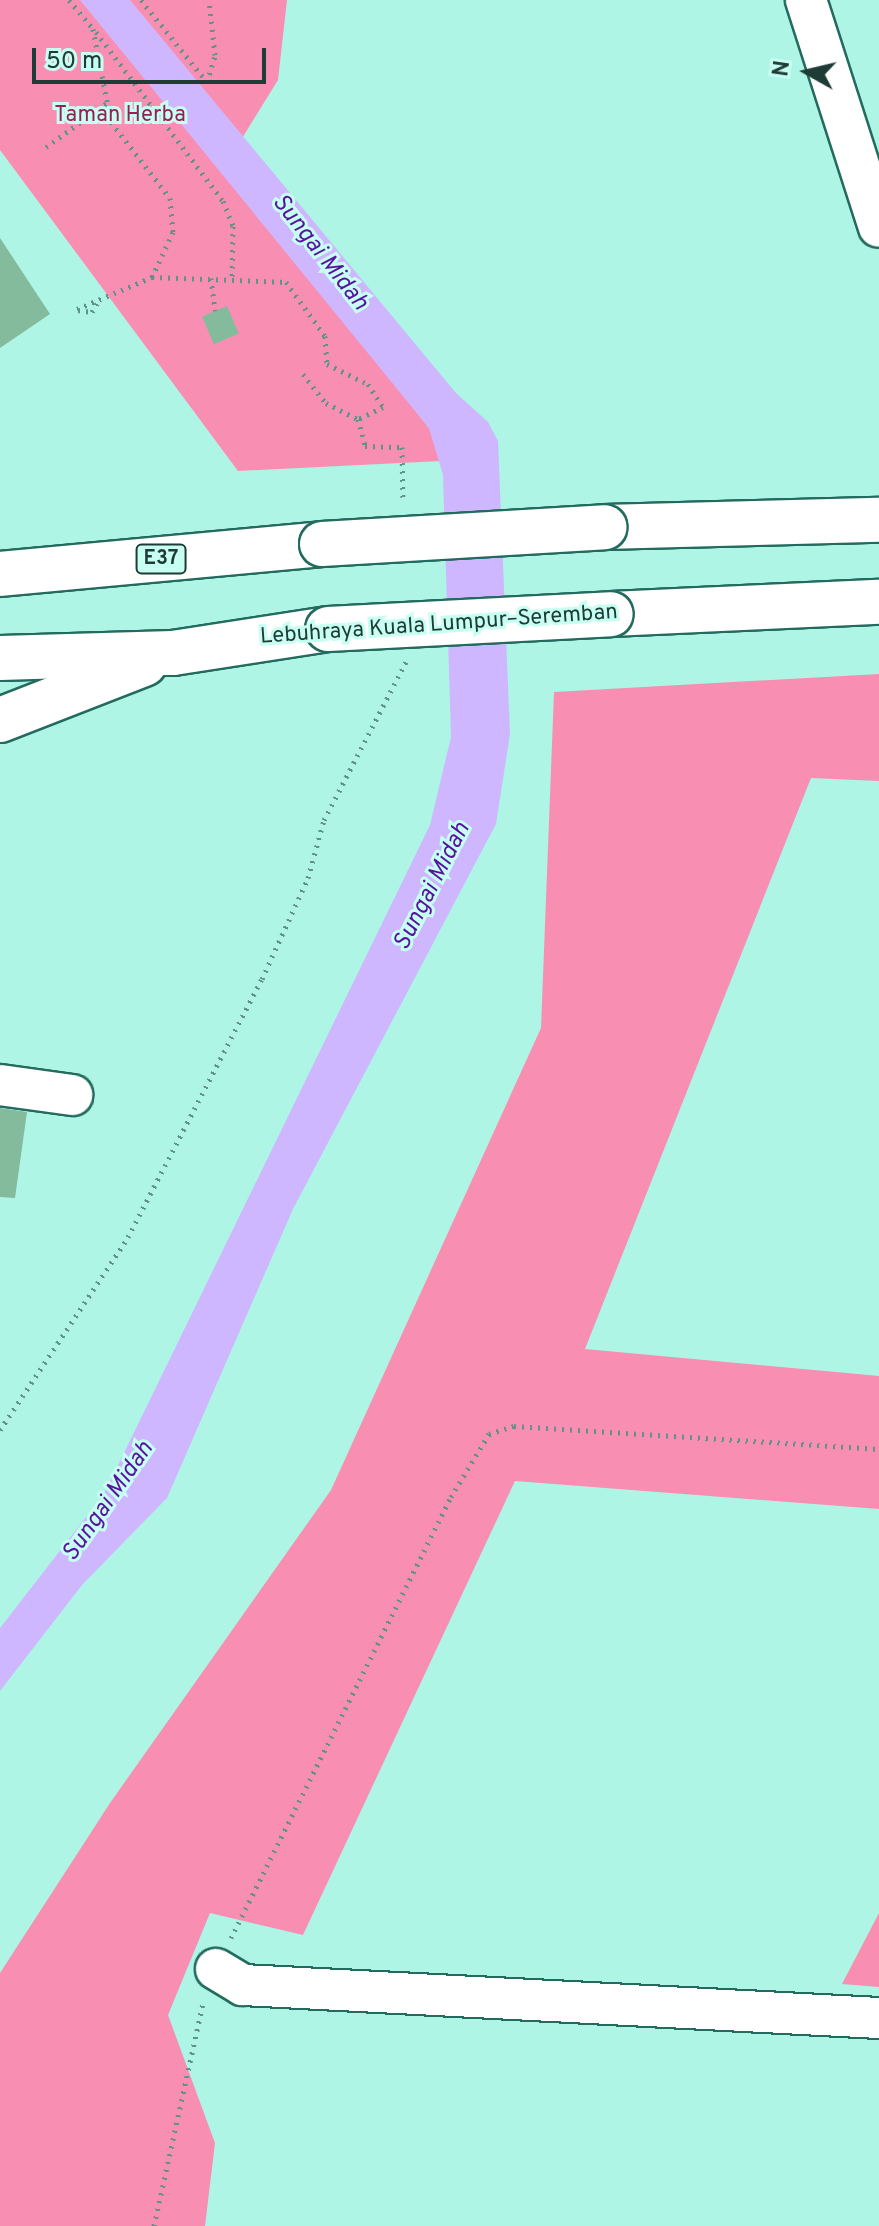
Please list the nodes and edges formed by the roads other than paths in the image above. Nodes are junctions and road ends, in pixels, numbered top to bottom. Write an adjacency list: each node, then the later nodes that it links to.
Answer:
1 (806, 0): 2 (lane)
2 (879, 227)
3 (879, 520): 4 (highway, E37, bridge)
4 (0, 574)
5 (879, 602): 6 (highway, Lebuhraya Kuala Lumpur–Seremban, bridge)
6 (173, 653): 7 (highway, Lebuhraya Kuala Lumpur–Seremban); 8 (highway)
7 (0, 658)
8 (0, 720)
9 (0, 1085): 10 (lane)
10 (72, 1095)
11 (216, 1969): 12 (lane)
12 (879, 2018)

